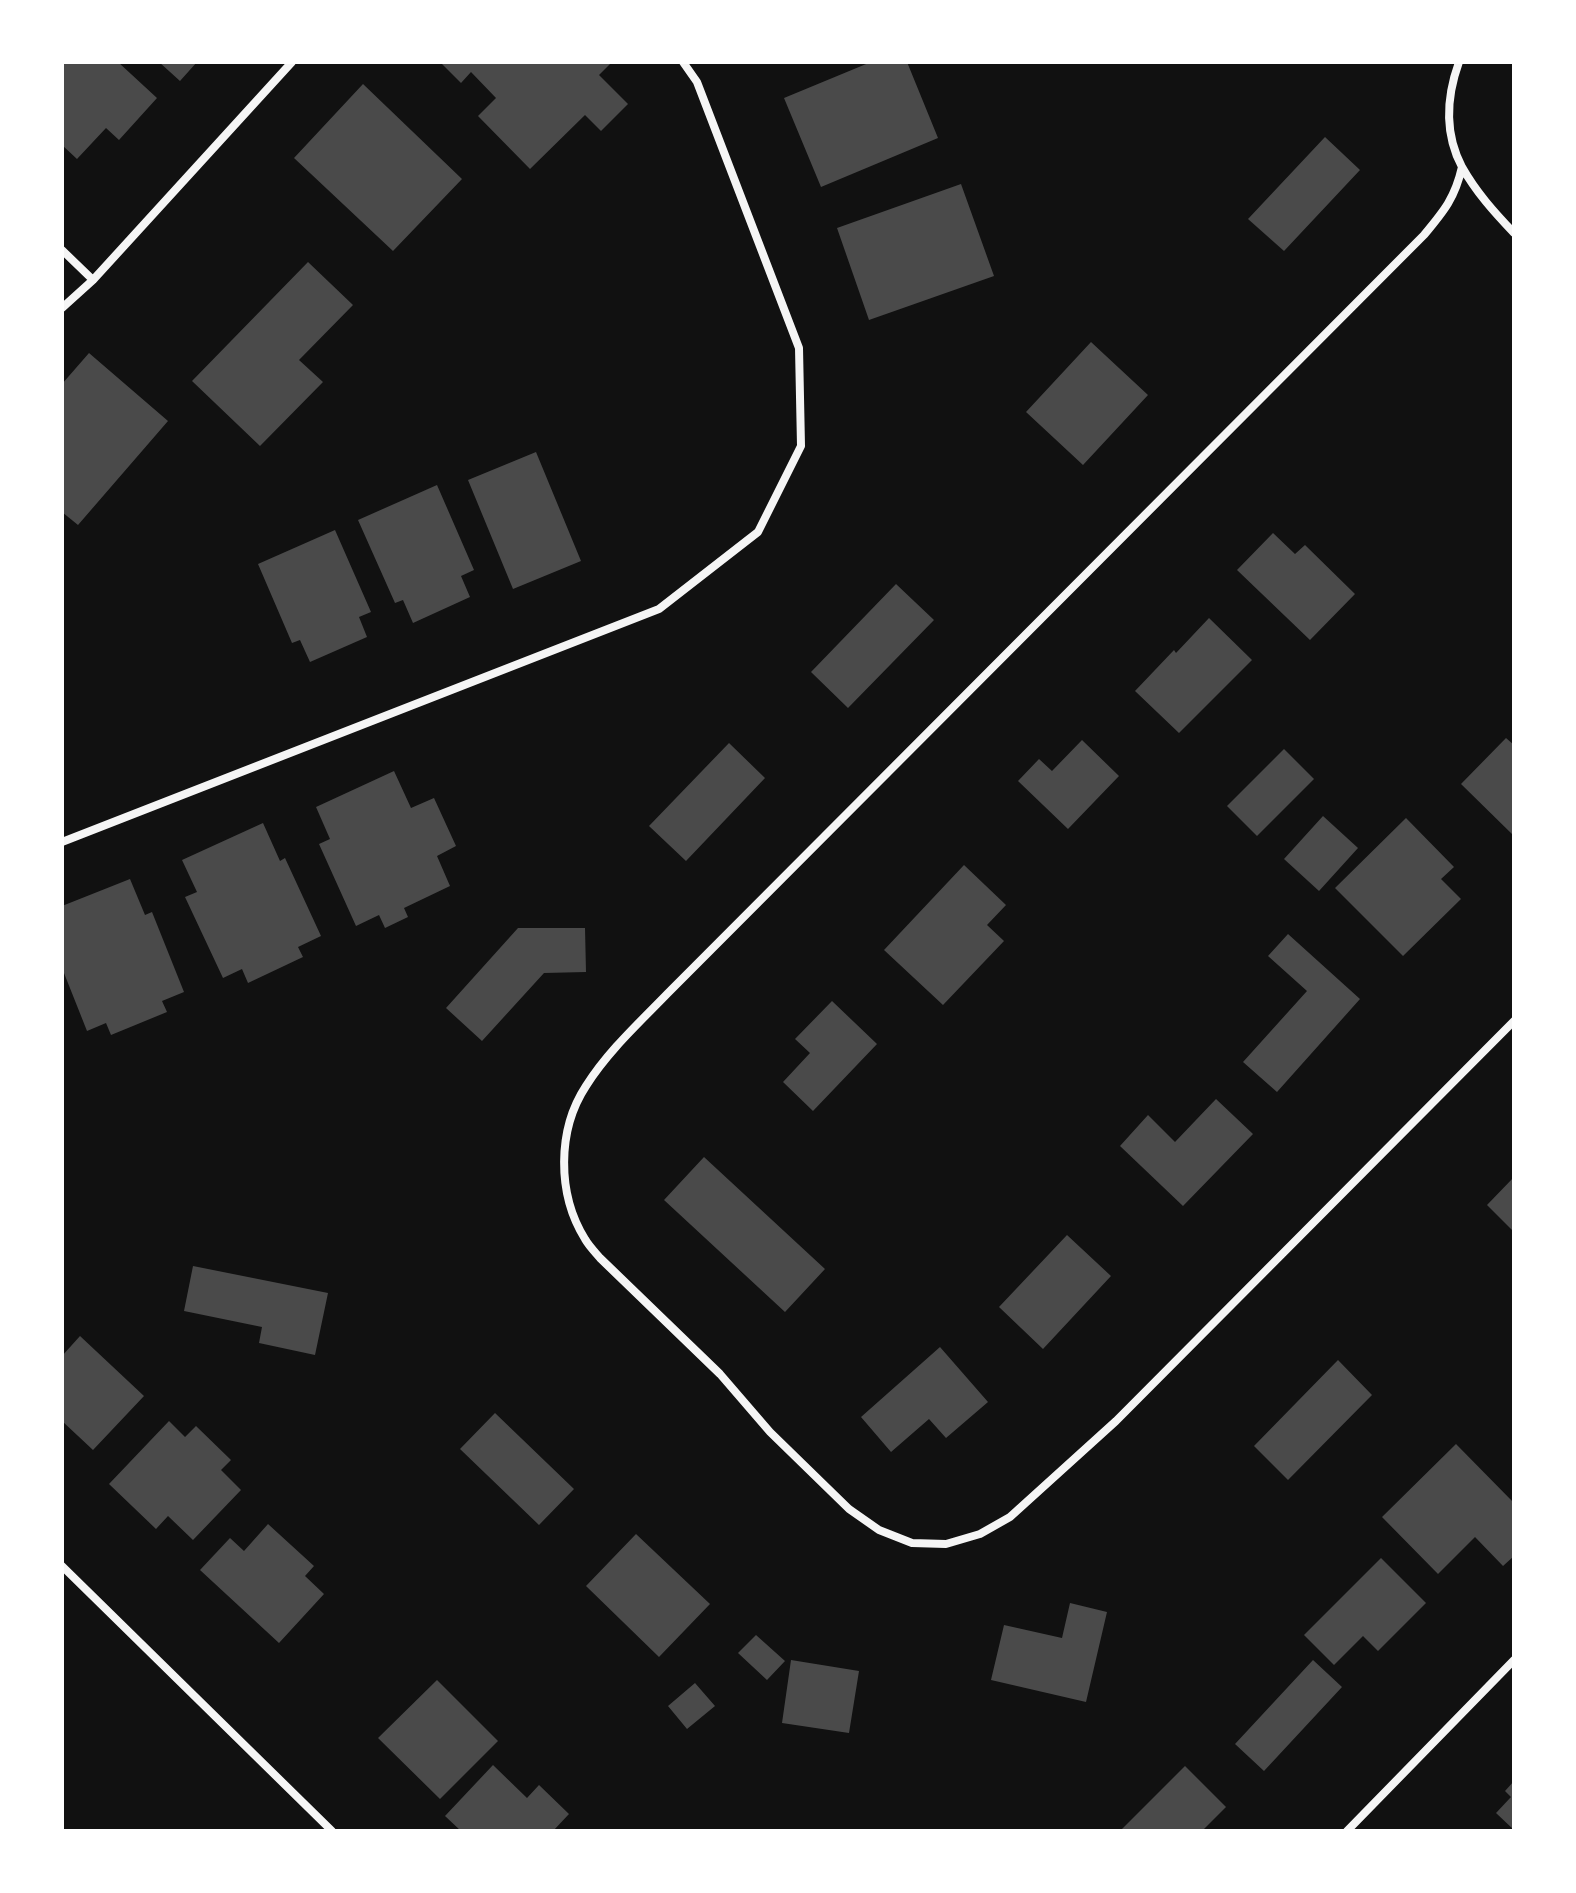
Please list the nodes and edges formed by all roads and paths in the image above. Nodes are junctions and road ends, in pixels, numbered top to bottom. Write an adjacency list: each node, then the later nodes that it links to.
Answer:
1 (292, 62): 7 (street)
2 (683, 62): 9 (street)
3 (1459, 62): 4 (street)
4 (1462, 167): 5 (street); 10 (street)
5 (1514, 233)
6 (62, 250): 7 (street)
7 (93, 280): 8 (street)
8 (62, 308)
9 (62, 842)
10 (1514, 1021)
11 (62, 1566): 13 (street)
12 (1514, 1660): 14 (street)
13 (332, 1831)
14 (1347, 1831)

